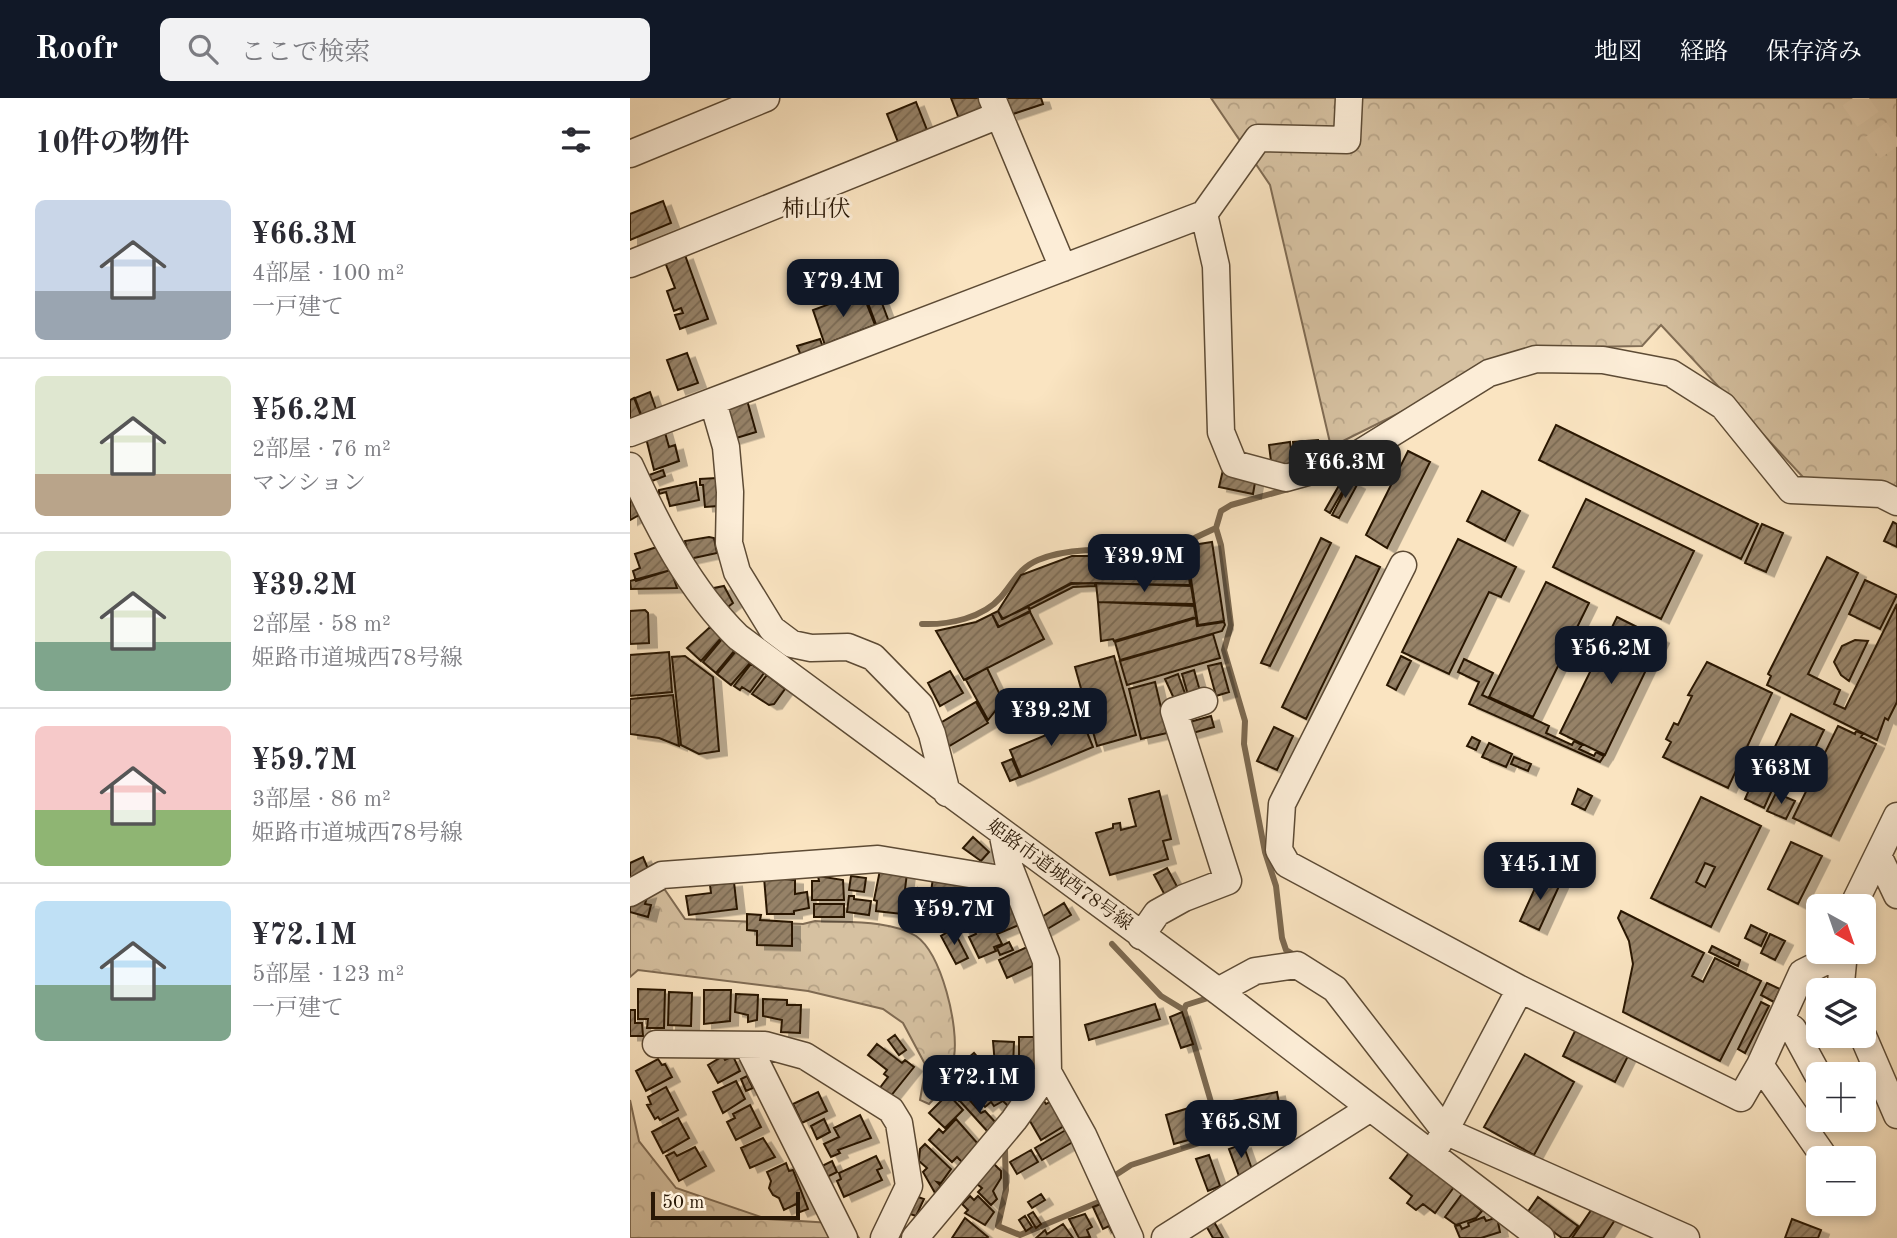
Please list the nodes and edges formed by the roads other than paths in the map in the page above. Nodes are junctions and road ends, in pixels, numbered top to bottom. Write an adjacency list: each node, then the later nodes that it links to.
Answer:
1 (766, 98): 4 (street)
2 (1349, 98): 5 (street)
3 (996, 107): 6 (street); 7 (street)
4 (630, 153)
5 (1204, 214): 7 (street); 11 (street)
6 (630, 264)
7 (1063, 268): 8 (street)
8 (713, 401): 9 (street); 14 (street)
9 (630, 433)
10 (630, 466): 14 (street, 姫路市道城西78号線)
11 (1897, 502)
12 (1403, 565): 24 (street)
13 (1203, 701): 22 (street)
14 (947, 793): 16 (street, 姫路市道城西78号線)
15 (1897, 816): 17 (street)
16 (1003, 835): 18 (street); 22 (street, 姫路市道城西78号線)
17 (1878, 855): 20 (street); 21 (street)
18 (1013, 877): 19 (street); 32 (street)
19 (630, 893)
20 (1859, 894)
21 (1897, 895)
22 (1141, 936): 25 (street, 姫路市道城西78号線)
23 (1820, 964): 26 (street)
24 (1520, 989): 31 (street); 35 (street)
25 (1218, 991): 33 (street, 姫路市道城西78号線); 35 (street)
26 (1781, 1020): 30 (street); 31 (street)
27 (656, 1044): 28 (street)
28 (748, 1046): 38 (street); 39 (street)
29 (1868, 1048): 34 (street)
30 (1811, 1062)
31 (1760, 1065): 36 (street)
32 (1048, 1072): 40 (street); 41 (street)
33 (1369, 1109): 37 (street, 姫路市道城西78号線); 42 (street)
34 (1897, 1115)
35 (1445, 1131): 37 (street); 44 (street)
36 (1817, 1146)
37 (1432, 1155): 43 (street, 姫路市道城西78号線)
38 (844, 1238)
39 (884, 1238)
40 (915, 1238)
41 (1130, 1238)
42 (1166, 1238)
43 (1541, 1238)
44 (1686, 1238)

